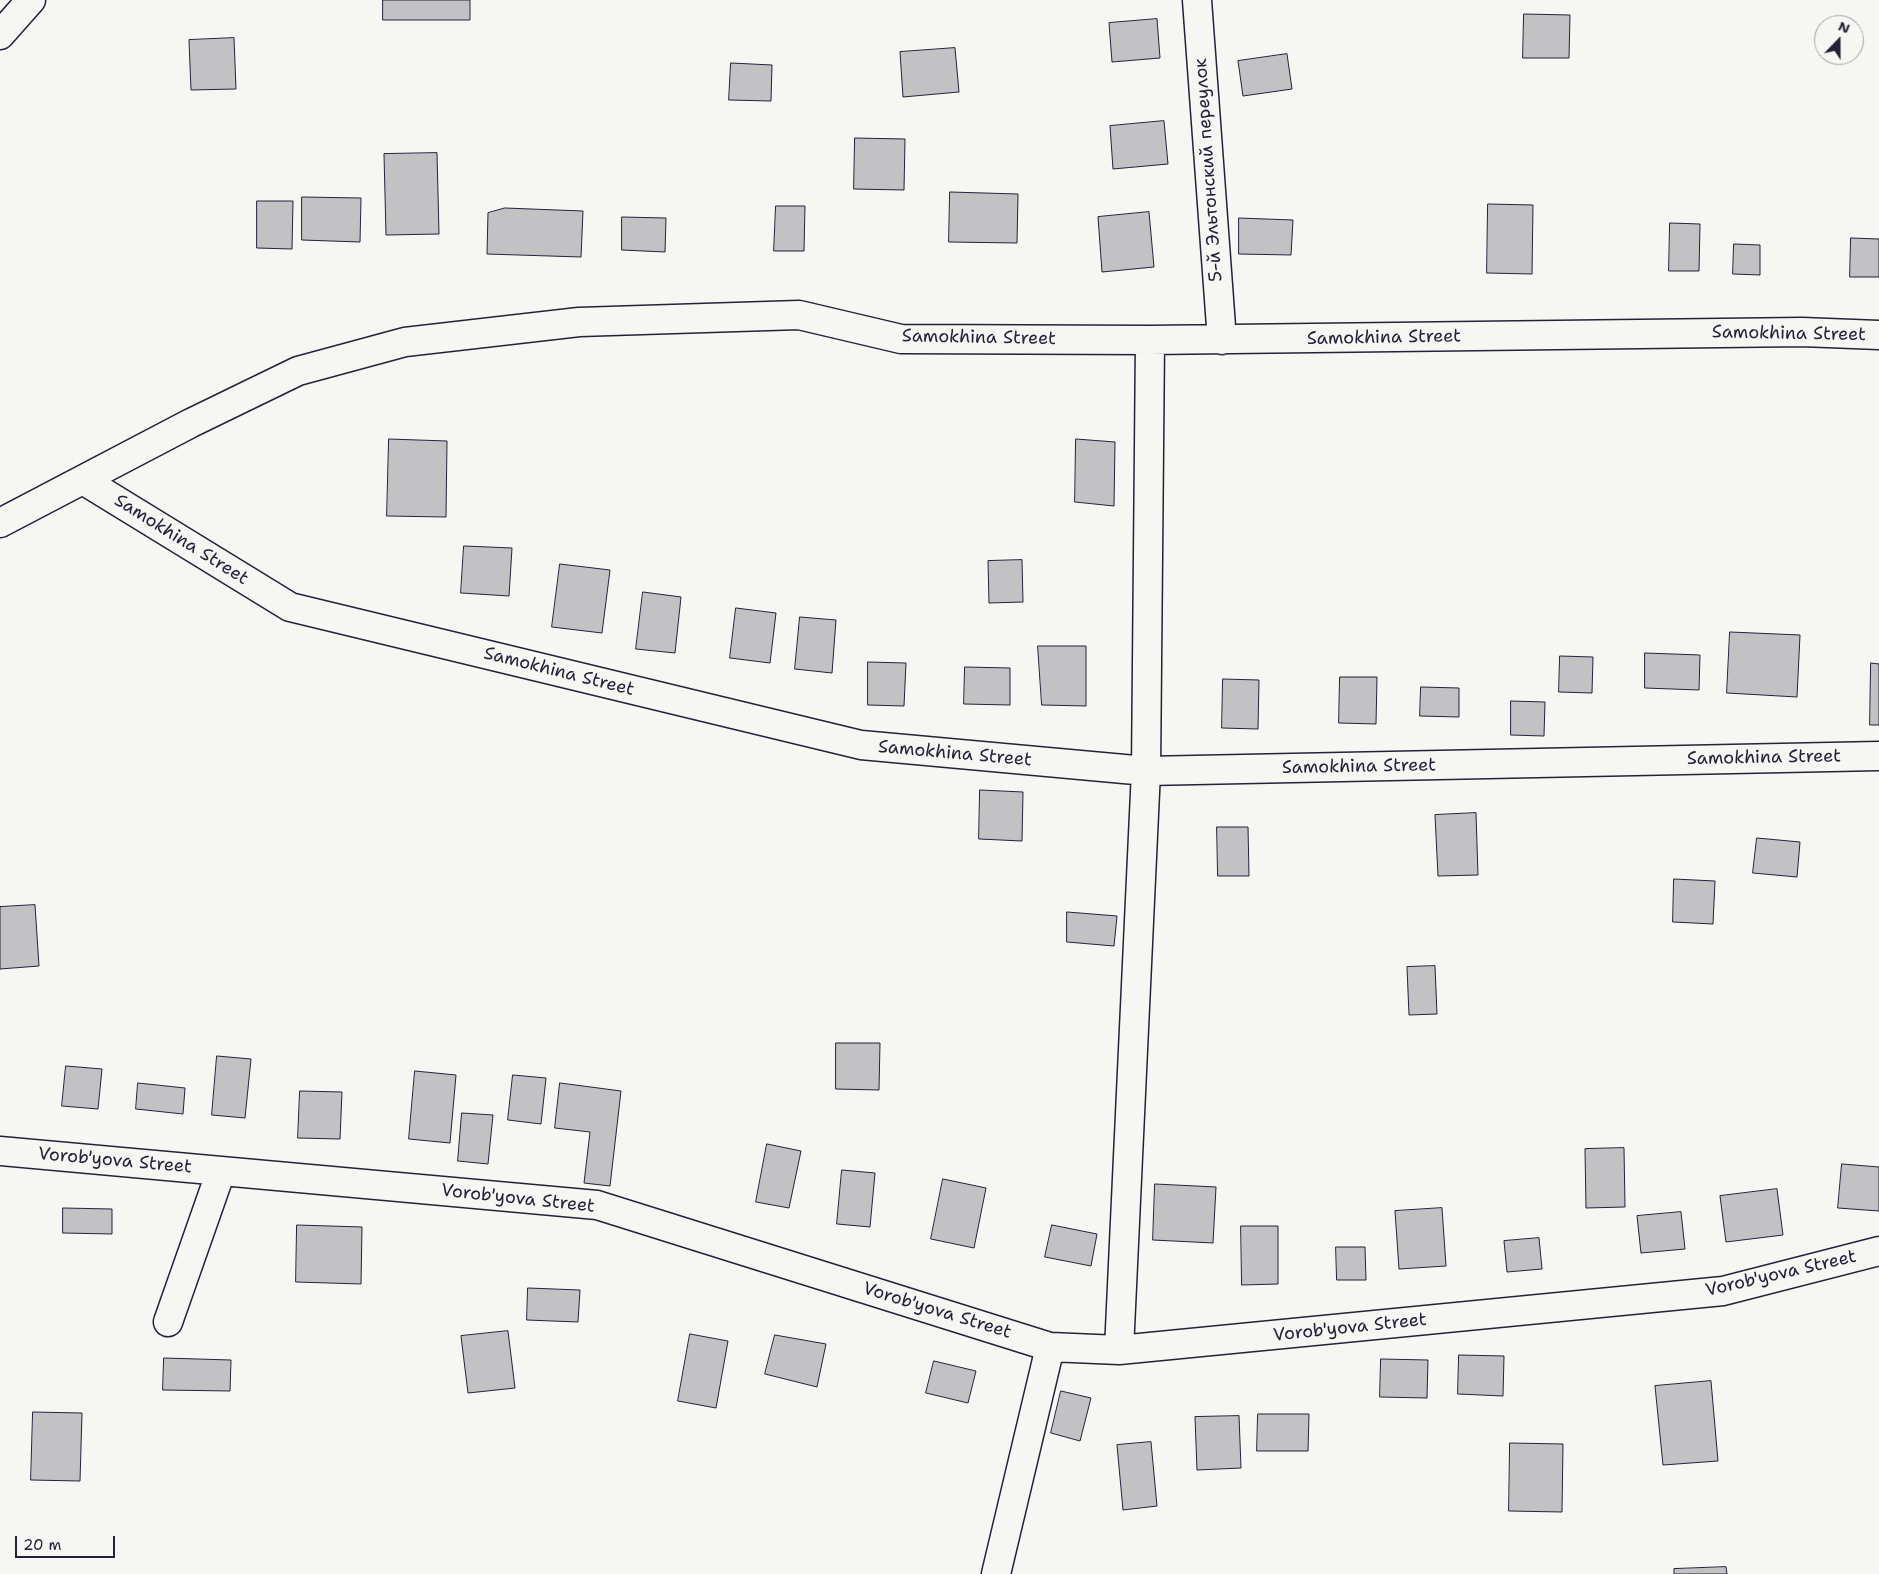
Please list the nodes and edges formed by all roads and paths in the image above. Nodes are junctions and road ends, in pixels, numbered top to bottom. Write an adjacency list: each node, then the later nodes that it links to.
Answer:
1 (10, 0): 4 (street)
2 (31, 0): 4 (street)
3 (1197, 0): 7 (street, 5-й Эльтонский переулок)
4 (0, 35)
5 (1879, 335): 7 (street, Samokhina Street)
6 (1150, 340): 7 (street, Samokhina Street); 8 (street, Samokhina Street); 11 (street)
7 (1222, 340)
8 (83, 480): 9 (street, Samokhina Street); 11 (street, Samokhina Street)
9 (0, 523)
10 (1879, 756): 11 (street, Samokhina Street)
11 (1146, 771): 17 (street)
12 (0, 1151): 13 (street, Vorob'yova Street)
13 (221, 1171): 15 (street); 16 (street, Vorob'yova Street)
14 (1879, 1252): 17 (street, Vorob'yova Street)
15 (168, 1322)
16 (1050, 1347): 17 (street, Vorob'yova Street); 18 (street)
17 (1119, 1350)
18 (996, 1574)

